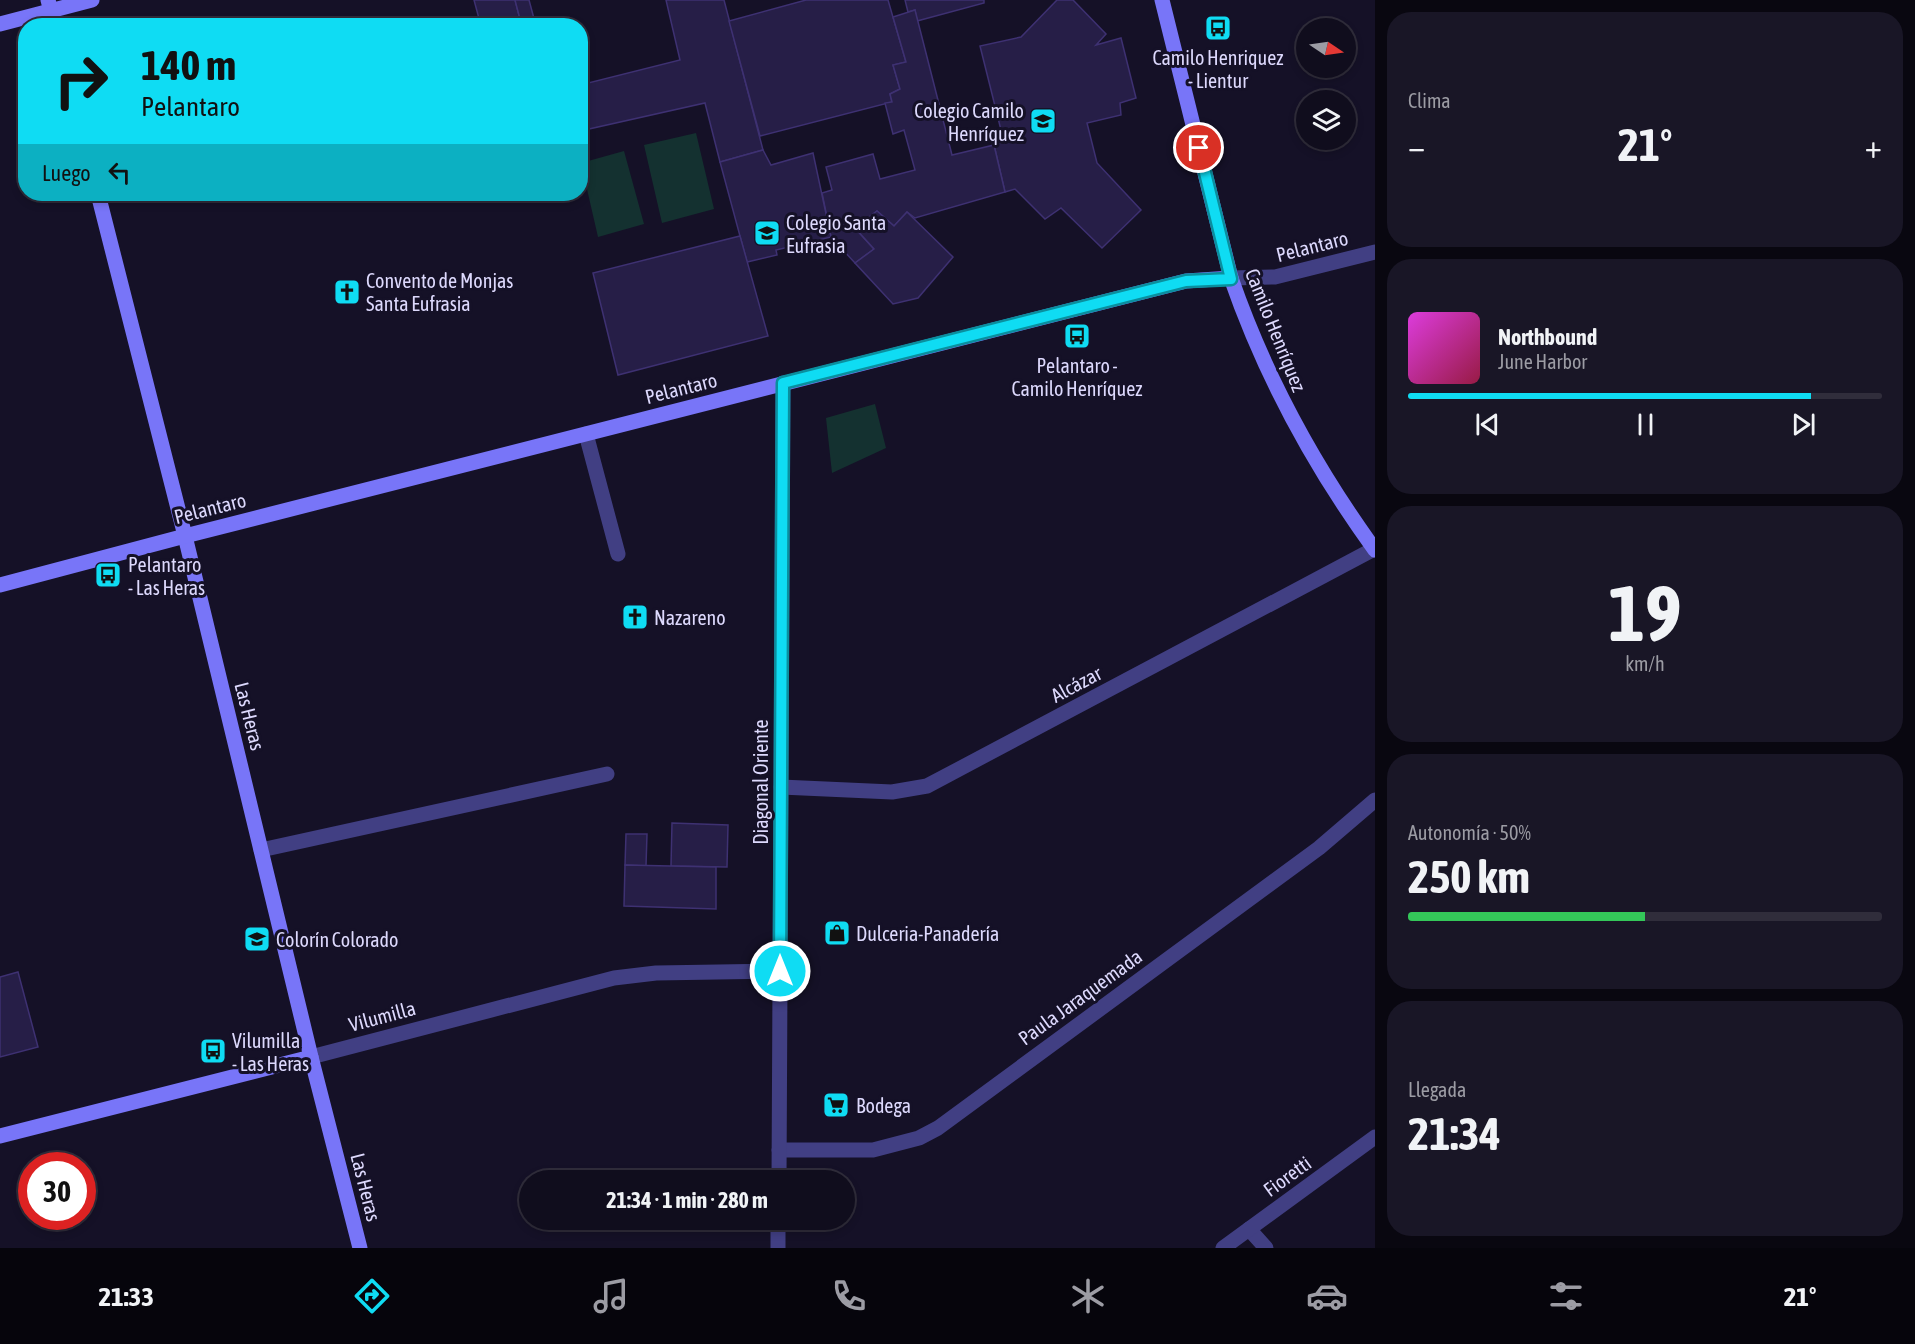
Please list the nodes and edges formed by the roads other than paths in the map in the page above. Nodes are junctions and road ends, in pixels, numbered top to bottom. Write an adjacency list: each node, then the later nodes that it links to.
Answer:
1 (92, 0): 3 (main road)
2 (1162, 0): 9 (main road, Camilo Henríquez)
3 (51, 12): 4 (main road)
4 (26, 18)
5 (18, 20): 6 (main road)
6 (0, 24)
7 (100, 201): 12 (main road, Las Heras)
8 (1375, 252): 9 (street, Pelantaro)
9 (1231, 279): 10 (main road, Pelantaro); 13 (main road, Camilo Henríquez)
10 (783, 383): 11 (main road, Pelantaro); 17 (street, Diagonal Oriente)
11 (586, 434): 12 (main road, Pelantaro); 14 (street)
12 (185, 536): 15 (main road, Pelantaro); 19 (main road, Las Heras)
13 (1375, 550): 17 (street, Alcázar)
14 (618, 554)
15 (0, 585)
16 (607, 774): 19 (street)
17 (781, 787): 20 (street, Diagonal Oriente)
18 (1375, 800): 24 (street, Paula Jaraquemada)
19 (261, 850): 21 (main road, Las Heras)
20 (780, 971): 21 (street, Vilumilla); 24 (street, Diagonal Oriente)
21 (311, 1057): 22 (main road, Vilumilla); 28 (main road, Las Heras)
22 (0, 1136)
23 (1375, 1137): 26 (street, Fioretti)
24 (779, 1150): 25 (street, Diagonal Oriente)
25 (779, 1170)
26 (1250, 1229): 30 (street, Fioretti); 31 (street)
27 (778, 1230): 29 (street)
28 (360, 1248)
29 (778, 1248)
30 (1223, 1248)
31 (1266, 1248)

